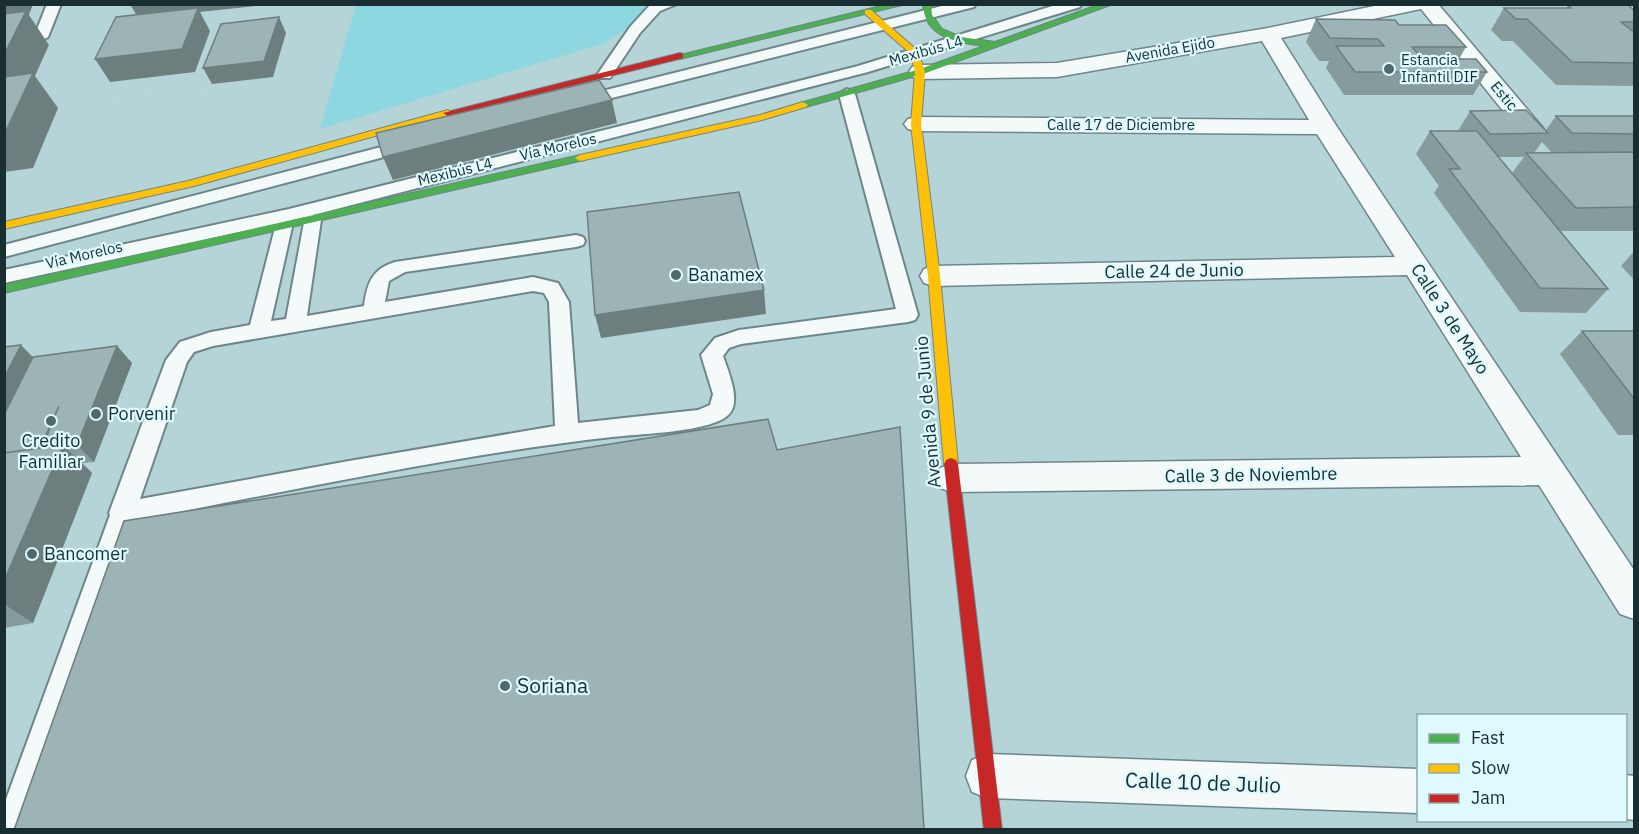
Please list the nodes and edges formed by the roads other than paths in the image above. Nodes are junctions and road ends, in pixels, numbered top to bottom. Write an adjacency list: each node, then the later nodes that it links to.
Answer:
1 (54, 4): 13 (lane)
2 (670, 4): 17 (lane)
3 (902, 4): 10 (main road)
4 (969, 4): 9 (lane, Mexibús L4)
5 (1075, 4): 14 (lane, Mexibús L4)
6 (1109, 4): 15 (main road, Vía Morelos)
7 (1417, 4): 12 (street, Avenida Ejido)
8 (1426, 4): 22 (street, Estic)
9 (926, 10): 11 (lane, Mexibús L4); 14 (main road)
10 (868, 12): 11 (main road); 17 (main road)
11 (886, 27): 16 (main road); 19 (lane, Mexibús L4)
12 (1268, 34): 16 (street, Avenida Ejido); 21 (street, Calle 3 de Mayo)
13 (41, 37)
14 (962, 40): 15 (main road); 16 (lane, Mexibús L4)
15 (996, 44): 16 (main road, Vía Morelos)
16 (917, 62): 18 (main road, Vía Morelos); 20 (main road, Avenida 9 de Junio); 31 (lane, Mexibús L4)
17 (605, 75): 25 (main road)
18 (847, 94): 24 (main road, Vía Morelos); 35 (lane)
19 (560, 106)
20 (916, 124): 21 (street, Calle 17 de Diciembre); 30 (main road, Avenida 9 de Junio)
21 (1325, 127): 29 (street, Calle 3 de Mayo)
22 (1534, 133)
23 (429, 139): 28 (lane)
24 (312, 220): 26 (main road, Vía Morelos); 33 (lane)
25 (4, 226)
26 (283, 227): 31 (main road, Vía Morelos); 34 (lane)
27 (576, 241): 32 (lane)
28 (4, 251)
29 (1414, 266): 30 (street, Calle 24 de Junio); 36 (street, Calle 3 de Mayo)
30 (934, 276): 37 (main road, Avenida 9 de Junio)
31 (6, 288)
32 (374, 310): 33 (lane); 35 (lane)
33 (295, 324): 34 (lane)
34 (259, 330): 38 (lane)
35 (567, 432): 38 (lane)
36 (1550, 471): 37 (street, Calle 3 de Noviembre); 39 (street, Calle 3 de Mayo)
37 (952, 478): 40 (main road, Avenida 9 de Junio)
38 (121, 513): 42 (lane)
39 (1635, 602)
40 (988, 776): 41 (street, Calle 10 de Julio); 43 (main road, Avenida 9 de Junio)
41 (1417, 790)
42 (11, 830)
43 (993, 830)

